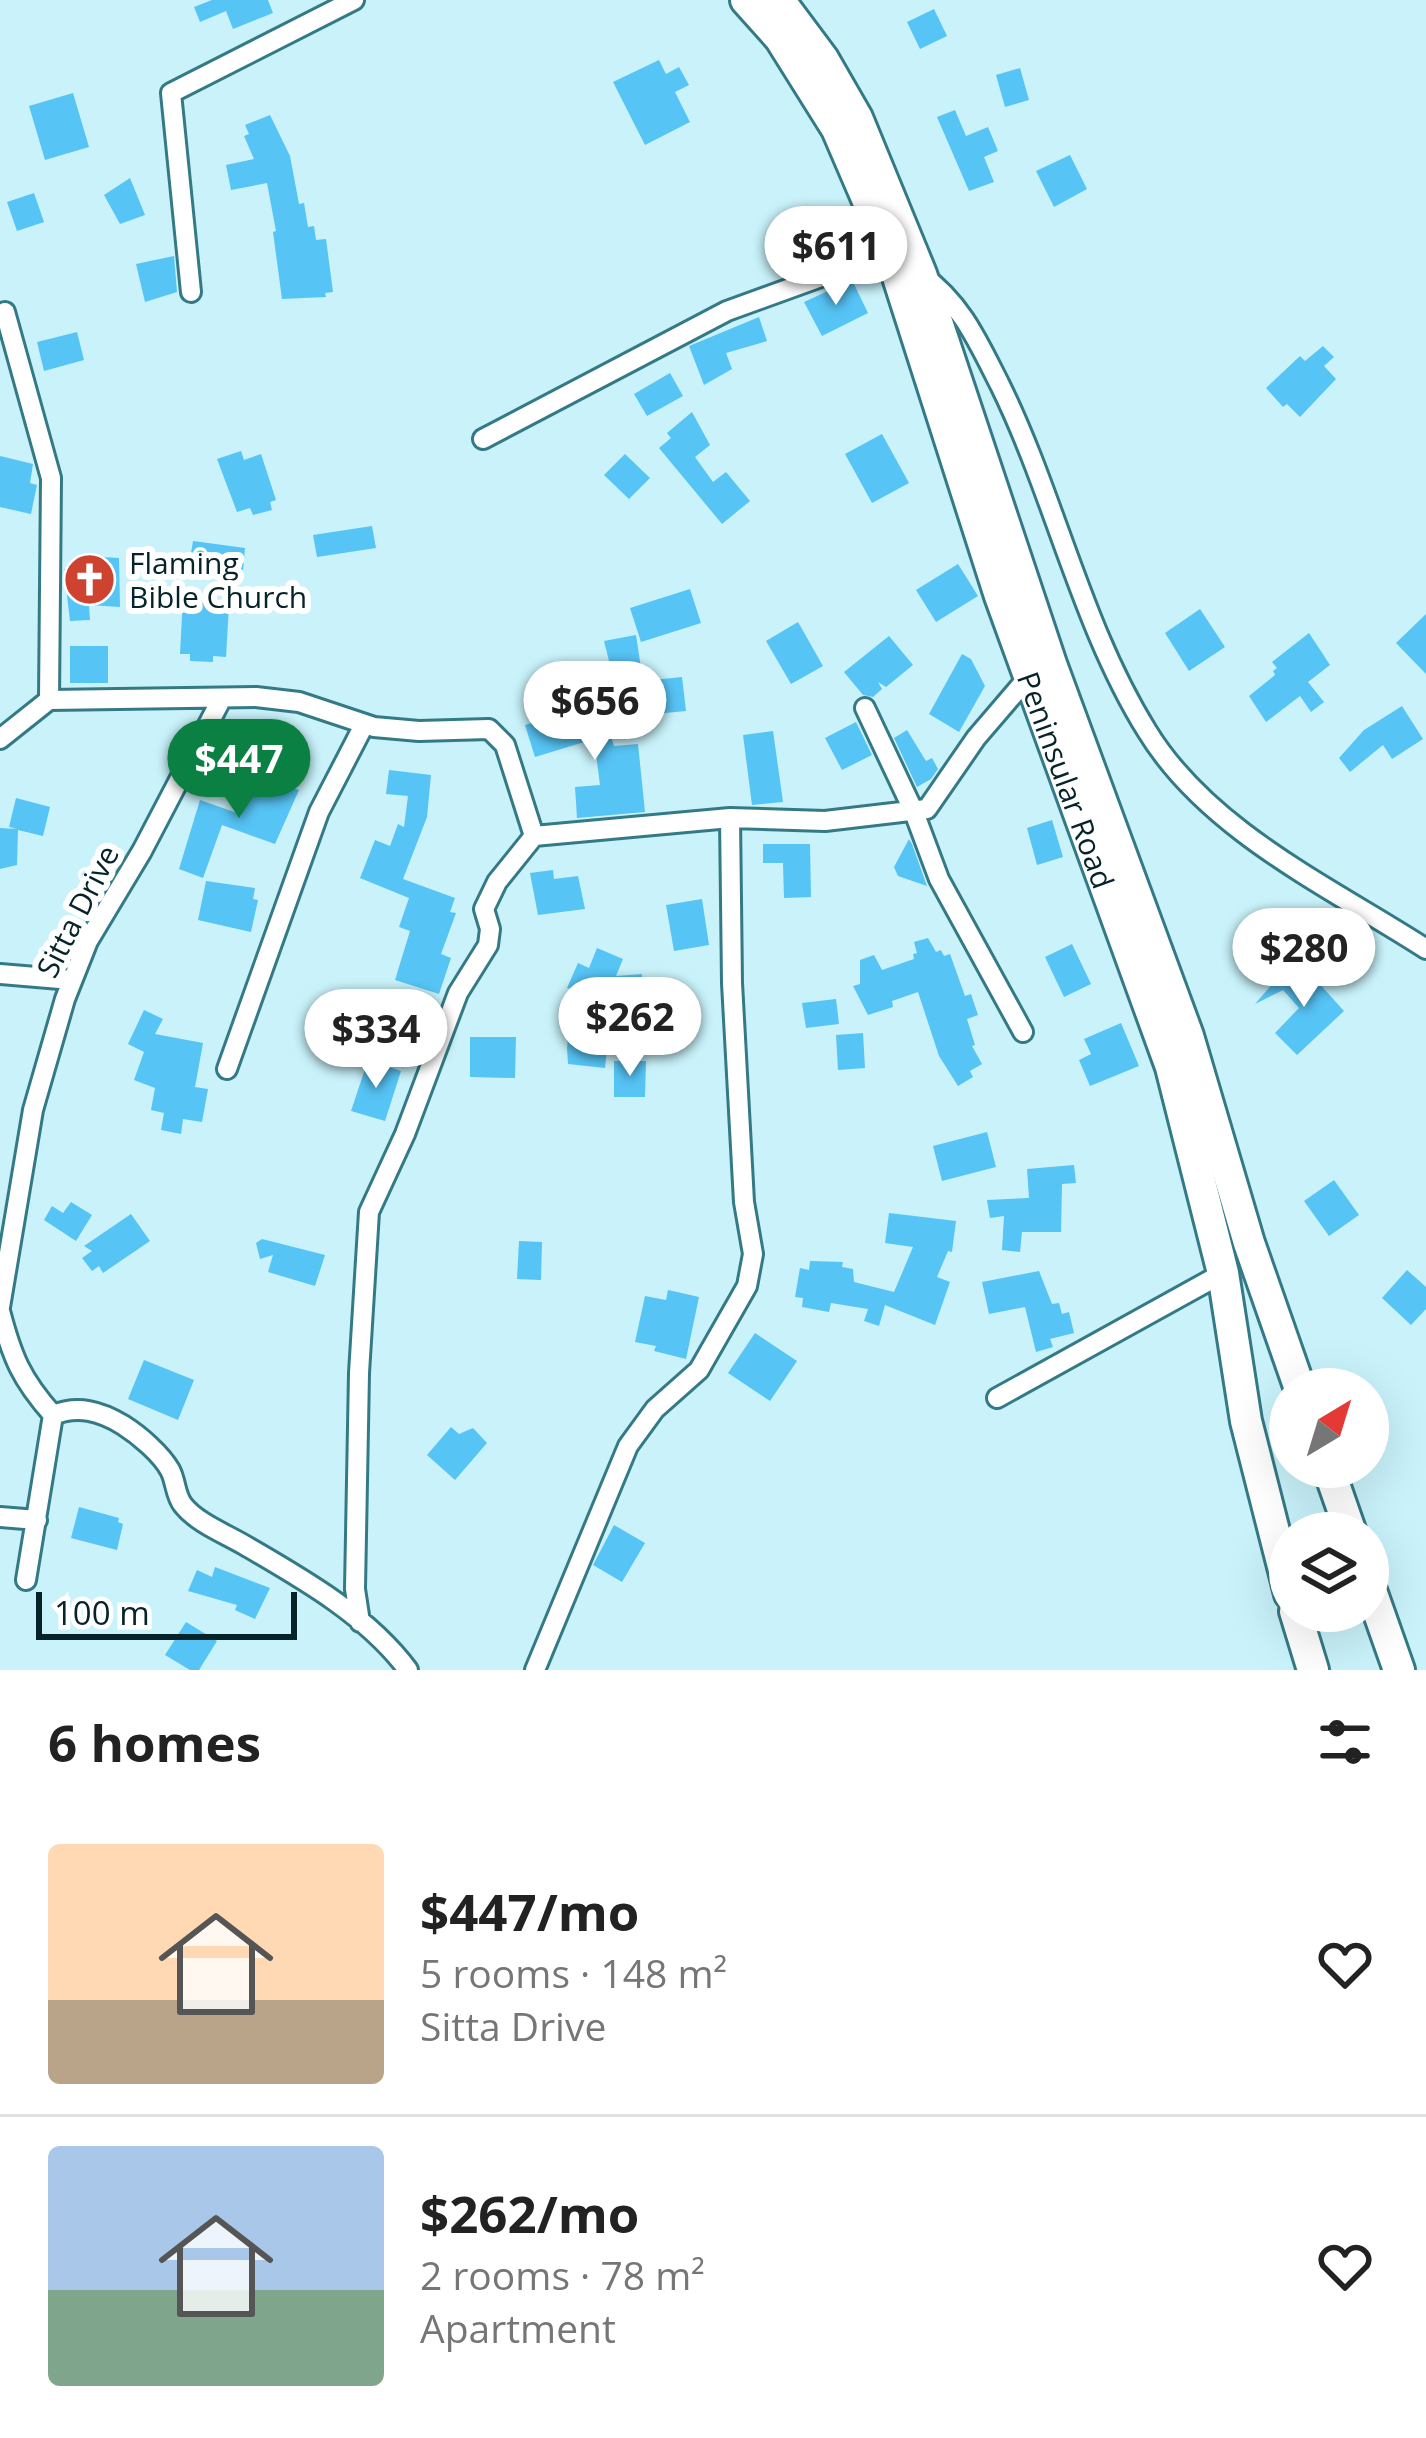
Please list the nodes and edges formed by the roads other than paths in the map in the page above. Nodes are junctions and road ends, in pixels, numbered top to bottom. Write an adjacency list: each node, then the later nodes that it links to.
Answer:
1 (354, 0): 6 (street)
2 (746, 0): 4 (main road, Peninsular Road)
3 (778, 0): 5 (main road, Peninsular Road)
4 (890, 252): 8 (street); 9 (main road, Peninsular Road)
5 (921, 274): 18 (street, Peninsular Road); 25 (main road, Peninsular Road)
6 (191, 292)
7 (5, 312): 11 (street)
8 (483, 439)
9 (1030, 675): 15 (street); 23 (main road, Peninsular Road)
10 (222, 698): 11 (street); 13 (street); 20 (street, Sitta Drive)
11 (49, 700): 14 (street)
12 (866, 708): 15 (street)
13 (364, 724): 17 (street); 22 (street)
14 (0, 740)
15 (914, 812): 16 (street); 21 (street)
16 (730, 818): 17 (street); 37 (street)
17 (534, 836): 32 (street)
18 (1426, 949)
19 (0, 974): 20 (street)
20 (73, 980): 24 (street, Sitta Drive)
21 (1023, 1032)
22 (227, 1069)
23 (1223, 1273): 26 (street); 28 (main road, Peninsular Road)
24 (0, 1309): 27 (street, Sitta Drive)
25 (1293, 1368)
26 (997, 1398)
27 (53, 1415): 30 (street); 32 (street)
28 (1269, 1512)
29 (0, 1516): 30 (street)
30 (38, 1520): 31 (street)
31 (26, 1580)
32 (360, 1622): 36 (street)
33 (1301, 1632): 35 (main road)
34 (1386, 1632): 38 (main road)
35 (1311, 1665)
36 (408, 1670)
37 (536, 1670)
38 (1399, 1670)

